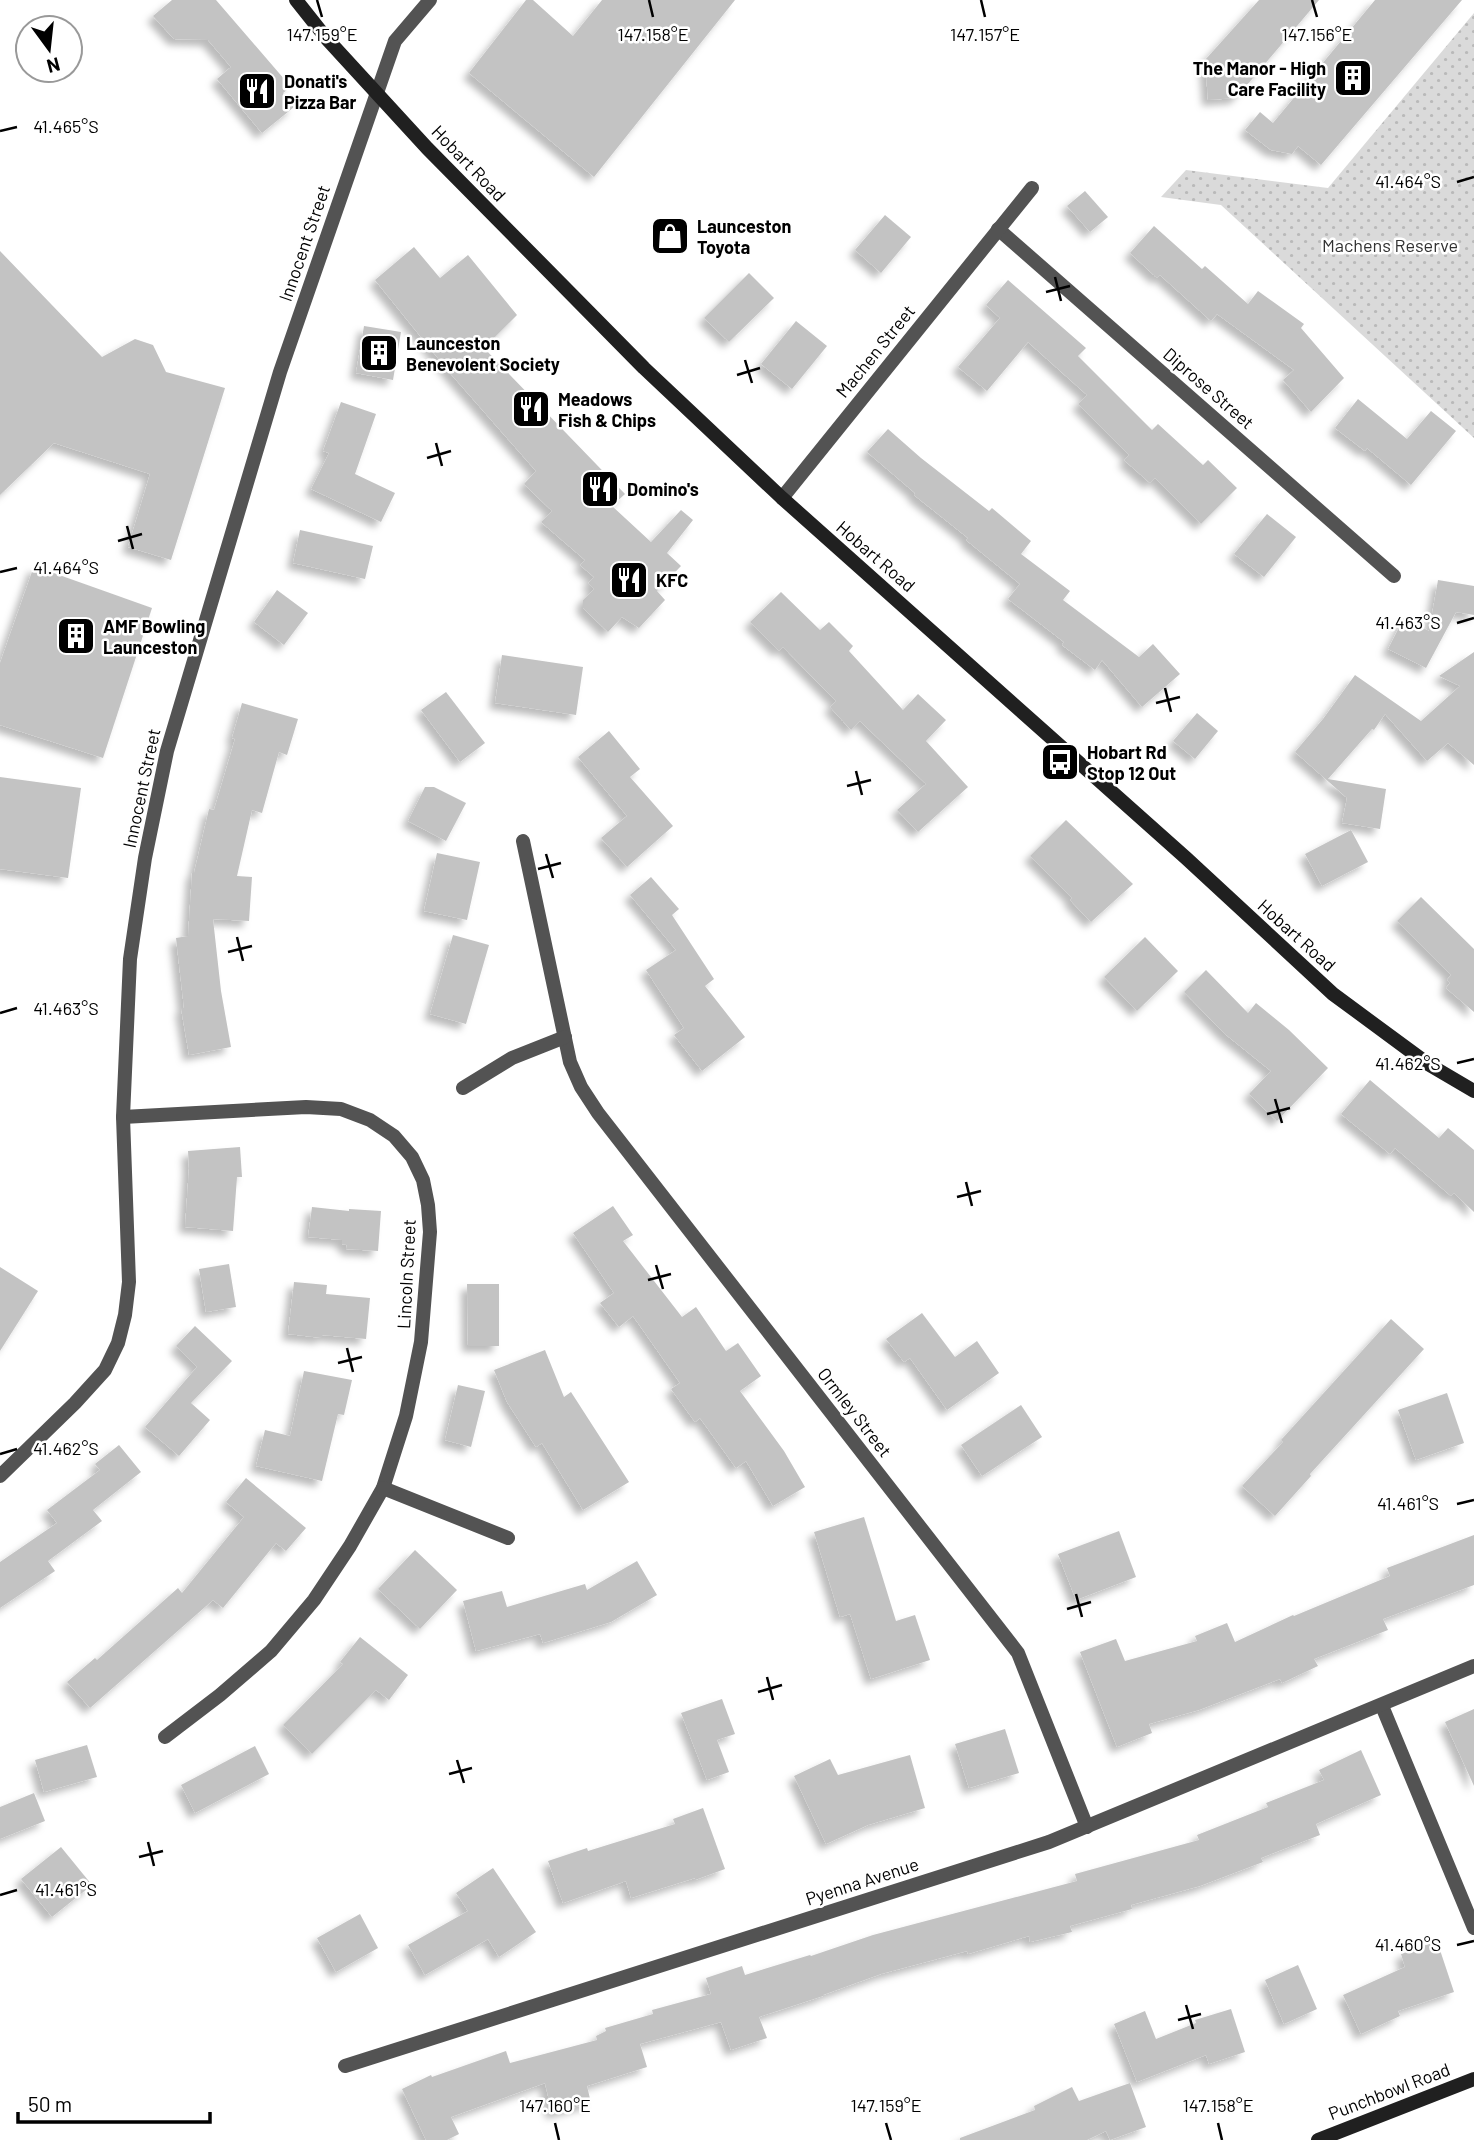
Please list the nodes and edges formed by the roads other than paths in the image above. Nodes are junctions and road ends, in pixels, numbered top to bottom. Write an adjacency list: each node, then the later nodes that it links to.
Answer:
1 (296, 0): 3 (main road, Hobart Road)
2 (430, 0): 3 (street, Innocent Street)
3 (378, 92): 6 (main road, Hobart Road); 12 (street, Innocent Street)
4 (1032, 188): 5 (street, Machen Street)
5 (998, 229): 6 (street, Machen Street); 7 (street, Diprose Street)
6 (782, 498): 11 (main road, Hobart Road)
7 (1394, 576)
8 (523, 841): 9 (street, Ormley Street)
9 (565, 1037): 10 (street); 19 (street, Ormley Street)
10 (463, 1088)
11 (1474, 1091)
12 (123, 1117): 13 (street, Innocent Street); 14 (street, Lincoln Street)
13 (0, 1476)
14 (383, 1488): 15 (street); 18 (street, Lincoln Street)
15 (508, 1538)
16 (1474, 1666): 17 (street, Pyenna Avenue)
17 (1382, 1706): 19 (street, Pyenna Avenue); 20 (street)
18 (165, 1737)
19 (1087, 1827): 21 (street, Pyenna Avenue)
20 (1474, 1928)
21 (345, 2066)
22 (1474, 2079): 23 (main road, Punchbowl Road)
23 (1318, 2140)

